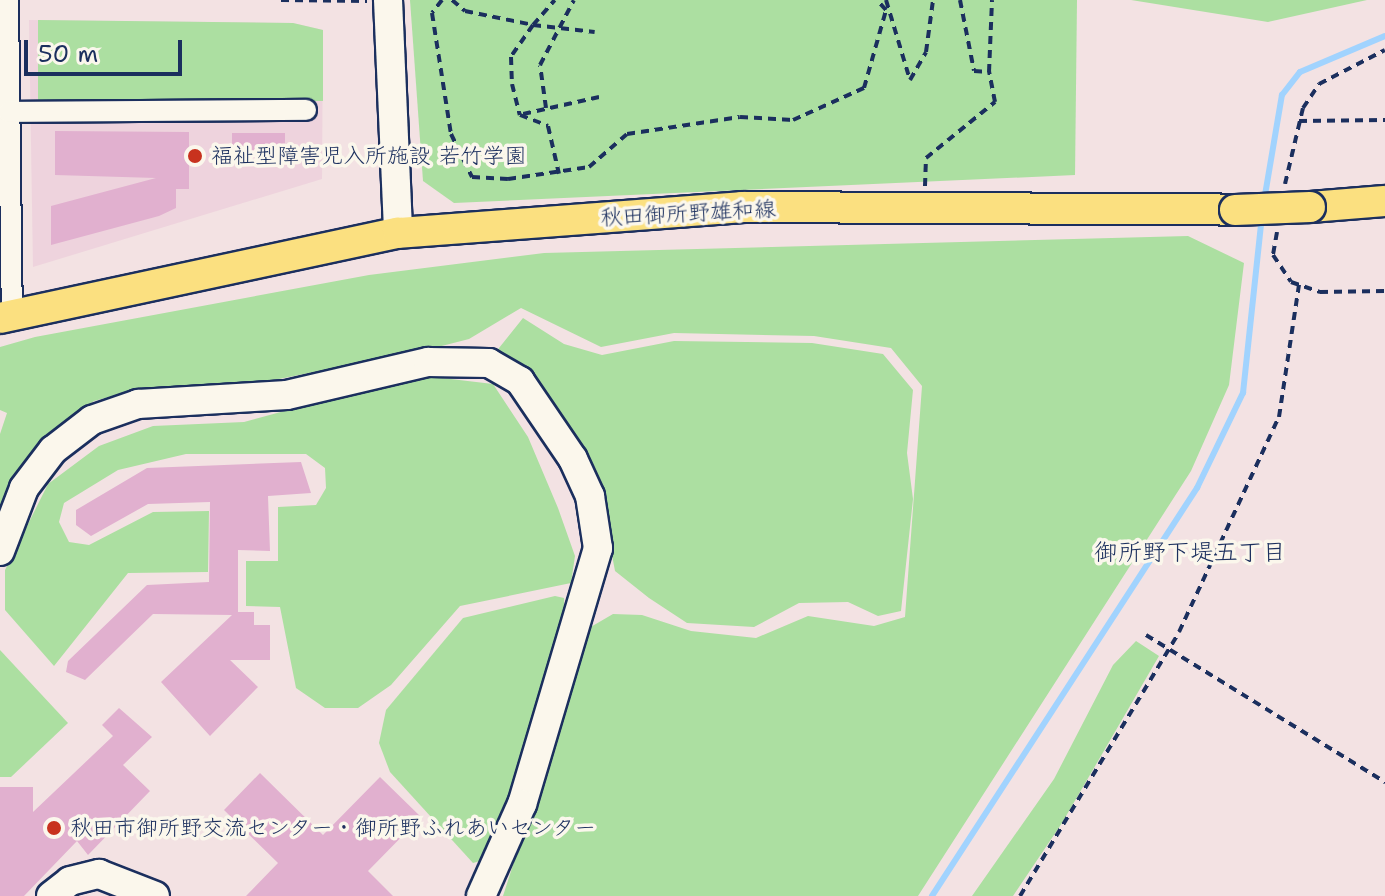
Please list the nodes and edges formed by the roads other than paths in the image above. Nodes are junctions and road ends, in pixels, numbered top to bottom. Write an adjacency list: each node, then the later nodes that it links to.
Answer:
1 (8, 0): 4 (street)
2 (388, 0): 6 (street)
3 (306, 110): 4 (street)
4 (9, 112): 7 (street)
5 (1385, 201): 6 (main road, 秋田御所野雄和線, bridge)
6 (398, 233): 7 (main road, 秋田御所野雄和線)
7 (6, 316)
8 (0, 551): 11 (street)
9 (51, 896): 10 (street)
10 (155, 896)
11 (481, 896)

